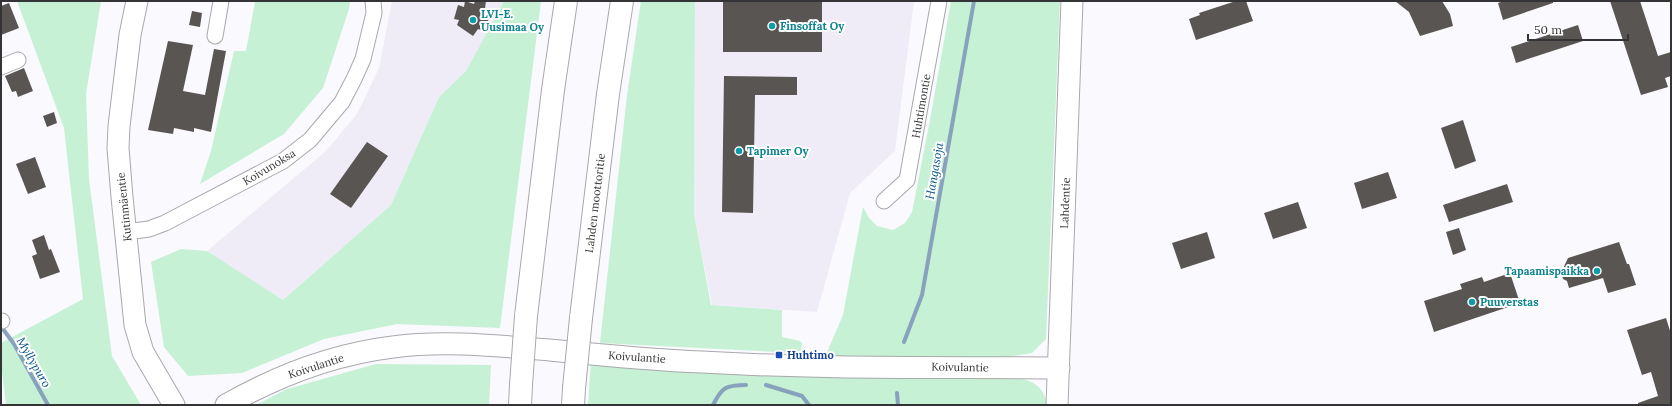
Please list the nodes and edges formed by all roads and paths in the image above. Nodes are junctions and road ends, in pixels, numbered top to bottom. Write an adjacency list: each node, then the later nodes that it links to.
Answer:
1 (137, 1): 12 (street, Kutinmäentie)
2 (221, 1): 8 (street)
3 (373, 1): 12 (street, Koivunoksa)
4 (566, 1): 14 (highway, bridge)
5 (622, 1): 15 (highway, Lahden moottoritie, bridge)
6 (939, 1): 11 (street, Huhtimontie)
7 (1072, 1): 13 (street, Lahdentie)
8 (215, 36)
9 (18, 60): 10 (street)
10 (1, 67)
11 (884, 201)
12 (126, 232): 16 (street, Kutinmäentie)
13 (1059, 368): 17 (street, Koivulantie); 18 (street, Lahdentie)
14 (520, 395)
15 (574, 397)
16 (174, 405)
17 (226, 405)
18 (1057, 405)

